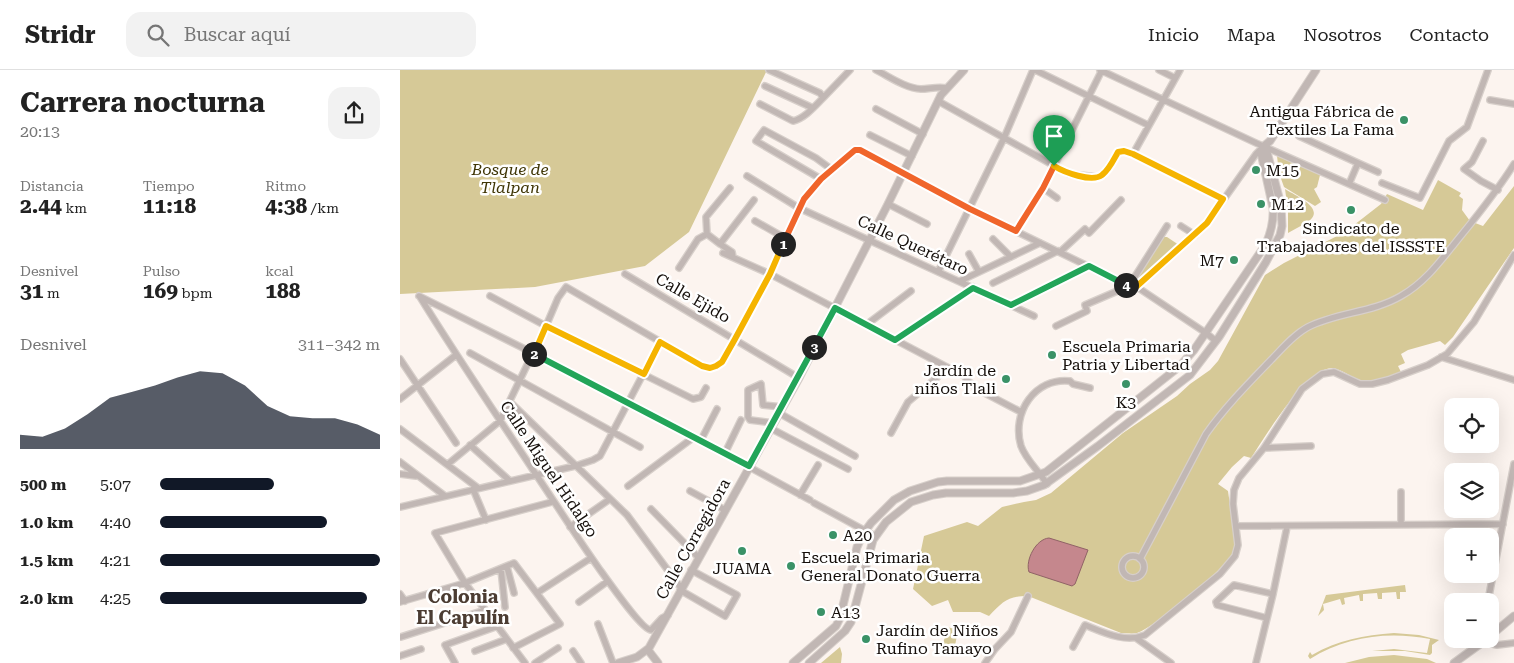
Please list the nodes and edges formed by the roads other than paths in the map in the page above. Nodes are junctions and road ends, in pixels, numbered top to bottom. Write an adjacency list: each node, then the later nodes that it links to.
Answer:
1 (769, 70): 15 (street)
2 (850, 70): 15 (street)
3 (876, 70): 13 (street)
4 (964, 70): 13 (street, Calle Corregidora)
5 (1034, 70): 14 (street); 27 (street)
6 (1101, 70): 14 (street); 16 (street)
7 (1159, 70): 11 (street)
8 (1180, 70): 11 (street)
9 (1316, 70): 29 (street)
10 (1488, 70): 40 (street)
11 (1175, 78): 16 (street)
12 (765, 86): 21 (street)
13 (946, 88): 18 (street, Calle Corregidora)
14 (1089, 97): 23 (street); 34 (street)
15 (823, 98): 21 (street)
16 (1162, 99): 23 (street); 29 (street)
17 (1490, 100): 20 (street)
18 (938, 101): 24 (street, Calle Corregidora); 27 (street)
19 (760, 104): 21 (street)
20 (1514, 104)
21 (813, 108)
22 (876, 110): 24 (street)
23 (1148, 125): 30 (street)
24 (923, 134): 31 (street, Calle Corregidora)
25 (870, 135): 31 (street)
26 (1299, 136): 32 (street)
27 (1004, 138): 34 (street); 52 (street)
28 (1483, 141): 44 (street)
29 (1264, 146): 41 (street); 46 (street); 65 (street); 69 (street)
30 (1133, 154): 34 (street); 46 (street)
31 (912, 156): 37 (street, Calle Corregidora)
32 (1358, 163): 36 (street); 41 (street)
33 (1514, 164): 44 (street)
34 (1054, 166): 43 (street)
35 (831, 169): 37 (street); 39 (street); 39 (street)
36 (1378, 172)
37 (903, 174): 50 (street, Calle Corregidora); 52 (street)
38 (747, 176): 51 (street, Calle Querétaro)
39 (821, 179): 51 (street)
40 (1382, 183)
41 (1349, 184): 49 (street)
42 (730, 188): 58 (street)
43 (1043, 188): 45 (street); 57 (street)
44 (1498, 190): 165 (street)
45 (1057, 198)
46 (1223, 199): 59 (street)
47 (754, 200): 64 (street)
48 (1121, 200): 66 (street)
49 (1385, 200)
50 (888, 204): 54 (street); 62 (street, Calle Corregidora)
51 (800, 208): 60 (street); 62 (street, Calle Querétaro)
52 (970, 209): 57 (street); 75 (street)
53 (755, 221): 60 (street)
54 (927, 224)
55 (1167, 226): 81 (street)
56 (1181, 226): 59 (street)
57 (1016, 231): 63 (street)
58 (707, 234): 64 (street); 74 (street)
59 (1195, 234): 83 (street)
60 (785, 238): 78 (street)
61 (993, 239): 72 (street)
62 (870, 241): 75 (street, Calle Querétaro); 87 (street, Calle Corregidora)
63 (1040, 243): 66 (street); 72 (street)
64 (720, 244): 71 (street)
65 (1263, 248): 69 (street); 92 (street)
66 (1059, 251): 73 (street); 80 (street)
67 (723, 253): 71 (street)
68 (970, 254): 76 (street)
69 (1271, 254): 95 (street)
70 (1514, 255): 100 (street)
71 (733, 257): 78 (street)
72 (1011, 257): 76 (street)
73 (1089, 266): 81 (street); 86 (street)
74 (679, 268)
75 (938, 272): 79 (street, Calle Querétaro)
76 (978, 272): 79 (street)
77 (625, 274): 93 (street, Calle Ejido)
78 (770, 274): 87 (street); 93 (street)
79 (960, 282): 82 (street, Calle Querétaro)
80 (993, 283)
81 (1129, 286): 83 (street); 91 (street)
82 (973, 288): 86 (street, Calle Querétaro); 94 (street)
83 (1138, 288): 92 (street)
84 (911, 291): 89 (street)
85 (490, 296): 90 (street)
86 (1011, 305): 88 (street, Calle Querétaro)
87 (835, 308): 89 (street); 104 (street, Calle Corregidora)
88 (1034, 316)
89 (866, 325): 94 (street)
90 (546, 326): 96 (street); 98 (street); 103 (street)
91 (1056, 326)
92 (1206, 333): 95 (street); 140 (street)
93 (735, 339): 96 (street); 104 (street, Calle Ejido)
94 (895, 340): 102 (street)
95 (1216, 341): 143 (street)
96 (660, 342): 103 (street)
97 (470, 353): 105 (street)
98 (533, 353): 99 (street, Calle Miguel Hidalgo); 105 (street); 112 (street)
99 (456, 355): 107 (street); 117 (street, Calle Miguel Hidalgo)
100 (1441, 357): 106 (street); 128 (street)
101 (400, 359): 107 (street)
102 (948, 368): 115 (street); 121 (street)
103 (644, 374): 108 (street); 112 (street)
104 (798, 378): 114 (street, Calle Corregidora)
105 (520, 380): 111 (street); 120 (street)
106 (1514, 380)
107 (417, 386): 110 (street); 124 (street)
108 (706, 388)
109 (1090, 388): 115 (street)
110 (400, 399)
111 (510, 402): 117 (street); 135 (street)
112 (628, 403): 120 (street); 122 (street)
113 (716, 409): 123 (street)
114 (780, 410): 118 (street, Calle Corregidora); 118 (street); 130 (street)
115 (1021, 412): 140 (street)
116 (740, 420): 129 (street)
117 (500, 421): 125 (street); 139 (street, Calle Miguel Hidalgo)
118 (772, 426): 136 (street, Calle Corregidora); 137 (street)
119 (400, 429): 132 (street)
120 (612, 433): 127 (street); 135 (street)
121 (891, 433)
122 (694, 437): 123 (street); 144 (street)
123 (701, 440): 129 (street)
124 (456, 443)
125 (470, 445): 132 (street); 142 (street)
126 (1311, 446): 128 (street)
127 (640, 448)
128 (1264, 448): 157 (street)
129 (725, 453): 136 (street)
130 (855, 456)
131 (400, 462): 141 (street)
132 (448, 464): 145 (street)
133 (1514, 464): 156 (street)
134 (818, 465): 148 (street)
135 (575, 466): 139 (street); 150 (street)
136 (749, 466): 148 (street); 154 (street, Calle Corregidora)
137 (848, 469)
138 (400, 474): 141 (street)
139 (536, 474): 142 (street); 151 (street, Calle Miguel Hidalgo)
140 (1041, 475): 143 (street); 161 (street)
141 (418, 476): 149 (street)
142 (510, 481): 145 (street)
143 (1047, 484): 162 (street)
144 (628, 486)
145 (476, 489): 149 (street); 155 (street)
146 (690, 491): 154 (street)
147 (1401, 492): 158 (street)
148 (800, 495): 161 (street)
149 (445, 496): 152 (street)
150 (610, 499): 159 (street); 170 (street)
151 (552, 502): 155 (street); 159 (street, Calle Miguel Hidalgo)
152 (400, 507)
153 (651, 509): 163 (street)
154 (725, 510): 163 (street, Calle Corregidora)
155 (486, 520): 169 (street)
156 (1502, 524): 158 (street); 172 (street)
157 (1237, 526): 160 (street); 188 (street)
158 (1401, 526): 160 (street)
159 (570, 527): 164 (street, Calle Miguel Hidalgo)
160 (1287, 527): 175 (street)
161 (866, 531): 162 (street); 202 (street)
162 (875, 536): 210 (street)
163 (698, 557): 167 (street, Calle Corregidora)
164 (592, 558): 168 (street, Calle Miguel Hidalgo); 174 (street)
165 (1140, 558)
166 (504, 568): 169 (street); 171 (street); 174 (street); 179 (street)
167 (691, 570): 170 (street, Calle Corregidora); 170 (street)
168 (608, 581): 178 (street); 181 (street, Calle Miguel Hidalgo)
169 (465, 583): 177 (street); 180 (street)
170 (681, 589): 181 (street, Calle Corregidora)
171 (514, 593)
172 (1489, 593)
173 (400, 594): 177 (street)
174 (537, 594): 193 (street)
175 (1273, 594): 183 (street); 183 (street)
176 (1028, 596): 211 (street)
177 (402, 602)
178 (579, 602)
179 (505, 607)
180 (485, 610): 185 (street); 187 (street)
181 (668, 615): 197 (street, Calle Corregidora)
182 (1514, 616): 186 (street)
183 (1267, 618): 213 (street)
184 (598, 624): 207 (street)
185 (498, 626): 189 (street); 203 (street)
186 (1499, 628)
187 (401, 638)
188 (1136, 638): 192 (street); 212 (street)
189 (507, 639): 193 (street); 198 (street)
190 (1514, 643): 191 (street)
191 (1499, 645)
192 (1073, 647)
193 (513, 648): 204 (street)
194 (558, 648): 205 (street)
195 (1474, 648): 214 (street)
196 (421, 649): 200 (street)
197 (648, 650): 201 (street, Calle Corregidora); 209 (street)
198 (475, 651)
199 (573, 651): 206 (street)
200 (401, 654)
201 (638, 660): 208 (street, Calle Corregidora)
202 (797, 662)
203 (455, 663)
204 (524, 663)
205 (535, 663)
206 (581, 663)
207 (613, 663)
208 (618, 663)
209 (658, 663)
210 (809, 663)
211 (985, 663)
212 (1171, 663)
213 (1256, 663)
214 (1454, 663)

